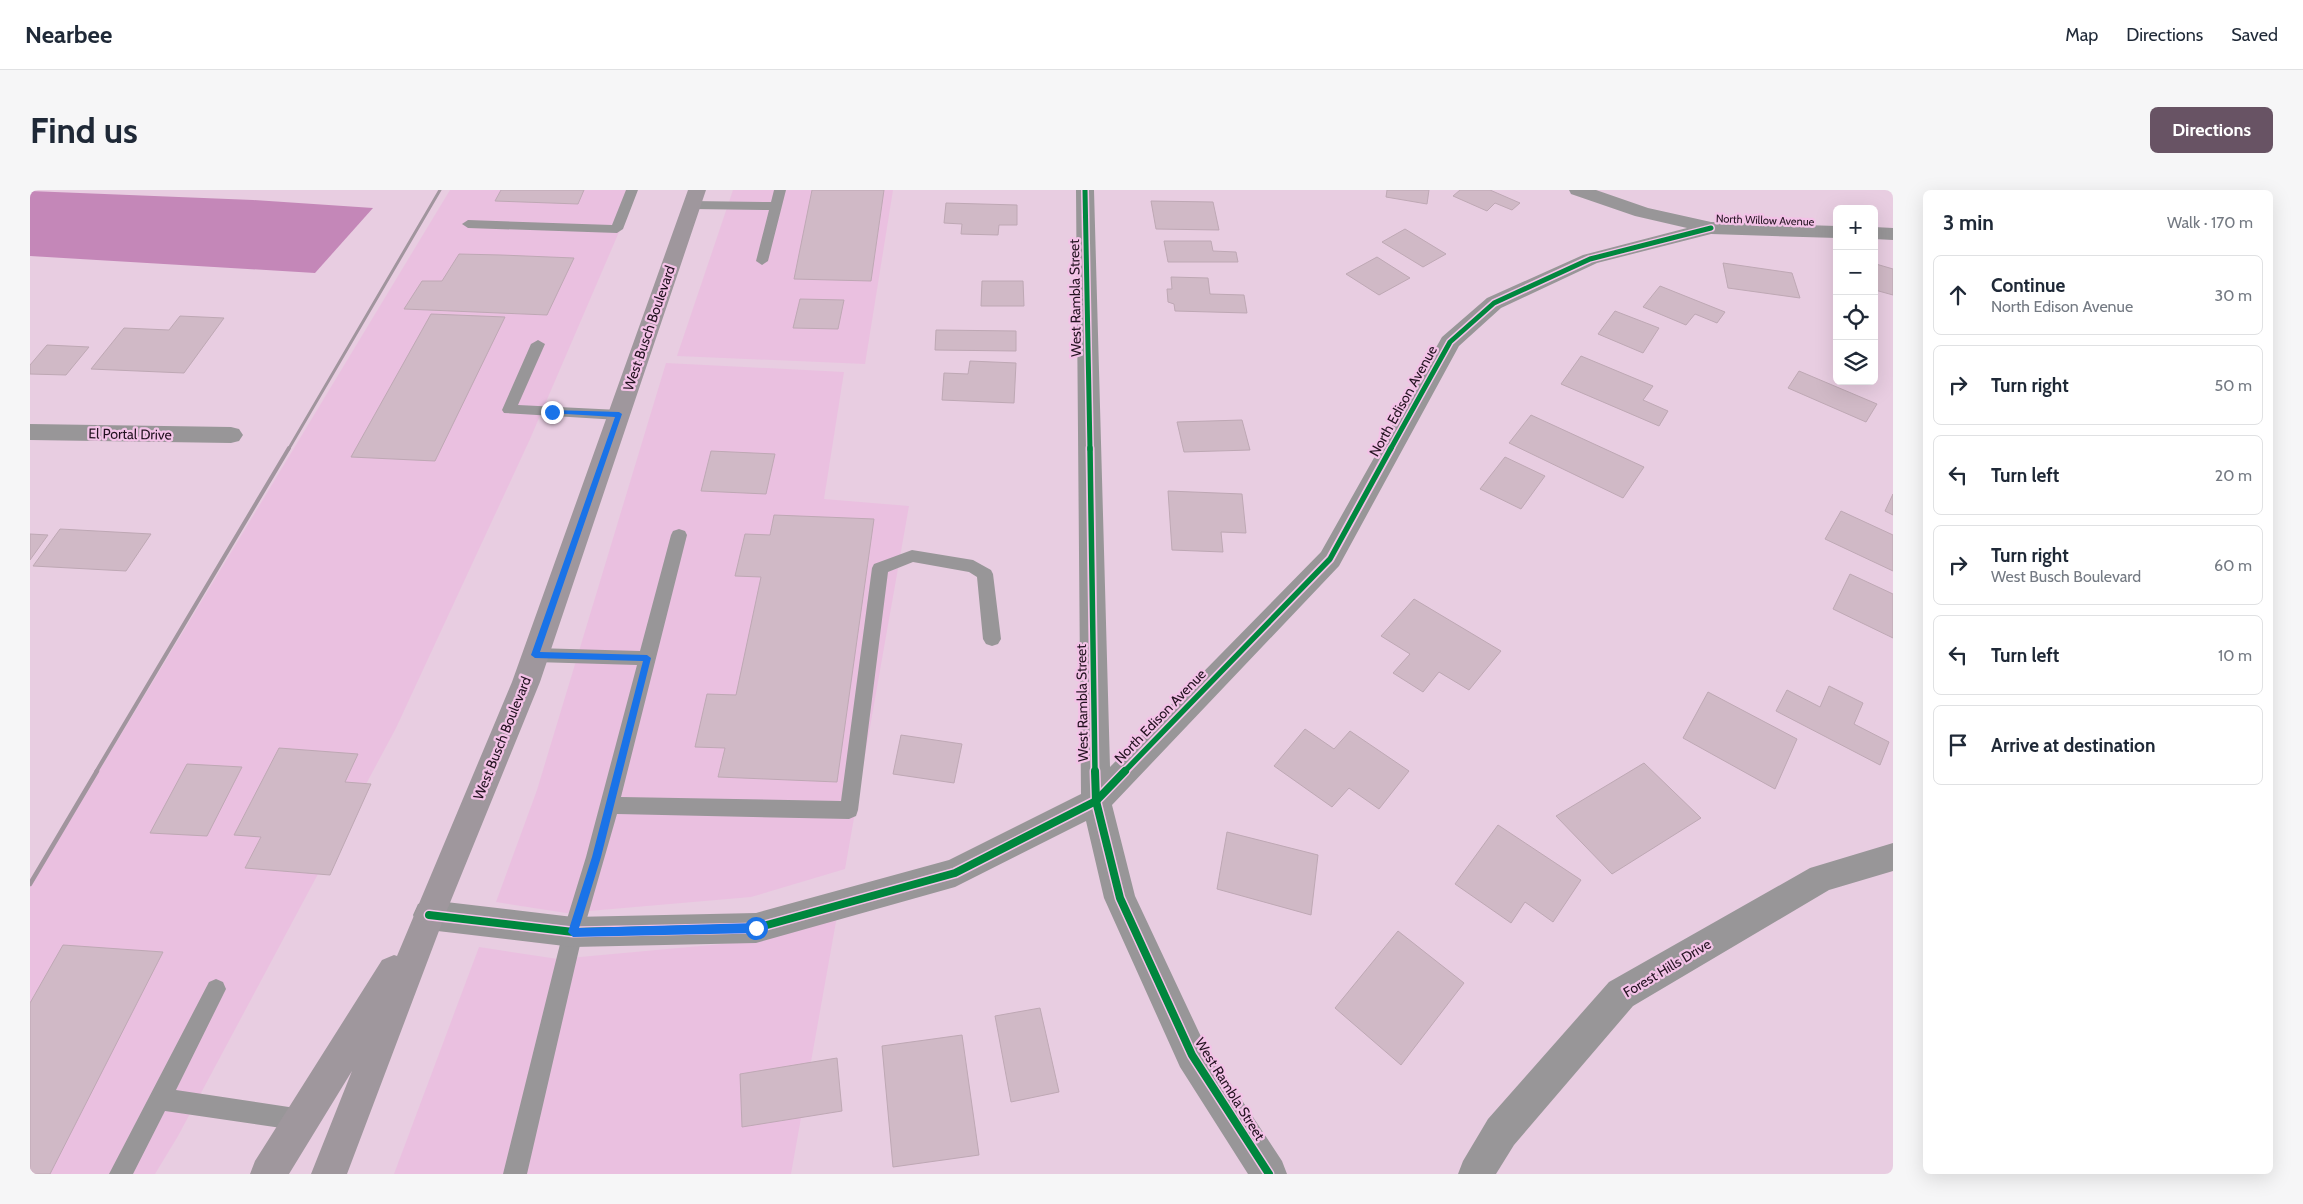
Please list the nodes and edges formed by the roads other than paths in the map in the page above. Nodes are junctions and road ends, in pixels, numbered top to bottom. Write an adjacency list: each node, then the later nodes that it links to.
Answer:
1 (632, 190): 7 (lane)
2 (780, 190): 6 (lane)
3 (1086, 190): 21 (street, West Rambla Street)
4 (1578, 190): 8 (street, North Willow Avenue)
5 (695, 197): 6 (lane); 14 (main road, West Busch Boulevard)
6 (776, 206): 12 (lane)
7 (468, 224)
8 (1711, 228): 9 (street, North Willow Avenue); 21 (street, North Edison Avenue)
9 (1833, 232)
10 (1878, 233): 11 (street)
11 (1893, 234)
12 (762, 261)
13 (538, 344): 14 (lane)
14 (619, 414): 19 (main road, West Busch Boulevard)
15 (30, 432): 16 (street, El Portal Drive)
16 (231, 435)
17 (680, 535): 20 (lane)
18 (992, 639): 22 (lane)
19 (535, 655): 20 (lane); 24 (main road, West Busch Boulevard)
20 (647, 658): 22 (lane)
21 (1096, 801): 25 (street, North Edison Avenue); 33 (street, West Rambla Street)
22 (610, 805): 25 (lane)
23 (1893, 857): 34 (street, Forest Hills Drive)
24 (429, 915): 25 (street, North Edison Avenue); 28 (main road, West Busch Boulevard); 31 (main road, West Busch Boulevard)
25 (573, 932): 32 (lane)
26 (216, 989): 27 (lane)
27 (160, 1099): 28 (lane); 29 (lane)
28 (302, 1120): 30 (main road, West Busch Boulevard)
29 (121, 1174)
30 (268, 1174)
31 (329, 1174)
32 (515, 1174)
33 (1269, 1174)
34 (1476, 1174)

